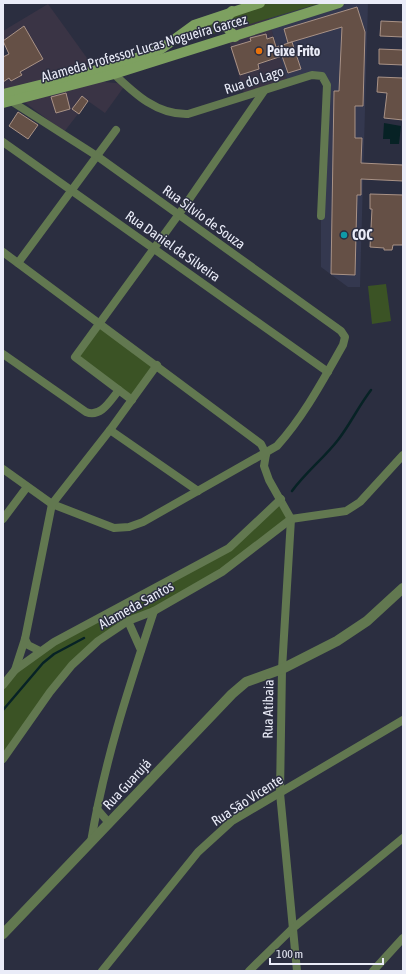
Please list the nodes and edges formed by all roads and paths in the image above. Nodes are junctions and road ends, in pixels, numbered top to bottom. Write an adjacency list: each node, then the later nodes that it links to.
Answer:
1 (260, 3): 3 (main road, Alameda Professor Lucas Nogueira Garcez)
2 (339, 3): 4 (main road, Alameda Professor Lucas Nogueira Garcez)
3 (232, 11): 4 (main road); 7 (main road, Alameda Professor Lucas Nogueira Garcez)
4 (235, 37): 5 (main road, Alameda Professor Lucas Nogueira Garcez)
5 (114, 74): 6 (street, Rua do Lago); 8 (main road, Alameda Professor Lucas Nogueira Garcez)
6 (264, 91): 13 (street); 14 (street, Rua do Lago)
7 (3, 94)
8 (7, 102): 11 (street, Rua Silvio de Souza)
9 (116, 130): 11 (street)
10 (3, 142): 12 (street, Rua Daniel da Silveira)
11 (97, 156): 12 (street); 13 (street, Rua Silvio de Souza)
12 (71, 190): 15 (street, Rua Daniel da Silveira); 17 (street)
13 (178, 214): 15 (street); 21 (street, Rua Silvio de Souza)
14 (321, 216)
15 (153, 249): 18 (street); 21 (street, Rua Daniel da Silveira)
16 (3, 252): 17 (street)
17 (18, 263): 18 (street)
18 (100, 322): 20 (street); 22 (street)
19 (3, 354): 22 (street)
20 (157, 366): 23 (street); 25 (street)
21 (328, 372): 25 (street)
22 (120, 390): 23 (street)
23 (132, 400): 24 (street)
24 (110, 430): 29 (street); 31 (street)
25 (266, 454): 29 (street); 30 (street)
26 (401, 459): 33 (street)
27 (3, 470): 28 (street)
28 (27, 487): 31 (street); 32 (street)
29 (198, 491): 31 (street)
30 (281, 500): 33 (street); 39 (street)
31 (52, 504): 37 (street)
32 (3, 518)
33 (291, 519): 35 (street, Alameda Santos); 40 (street, Rua Atibaia)
34 (403, 588): 40 (street, Rua Guarujá)
35 (154, 611): 36 (street, Alameda Santos); 38 (street)
36 (128, 621): 38 (street); 44 (street, Alameda Santos)
37 (24, 639): 39 (street); 41 (street)
38 (141, 650): 46 (street)
39 (40, 651): 41 (street)
40 (282, 669): 45 (street, Rua Atibaia); 47 (street, Rua Guarujá)
41 (15, 670): 42 (street)
42 (3, 685)
43 (403, 720): 45 (street, Rua São Vicente)
44 (3, 759)
45 (280, 793): 50 (street, Rua Atibaia); 53 (street, Rua São Vicente)
46 (96, 809): 47 (street); 49 (street)
47 (109, 823): 49 (street, Rua Guarujá)
48 (403, 838): 50 (street)
49 (91, 842): 51 (street, Rua Guarujá)
50 (292, 929): 54 (street); 55 (street, Rua Atibaia)
51 (3, 934)
52 (403, 938): 56 (street)
53 (102, 971)
54 (249, 971)
55 (297, 971)
56 (373, 971)

